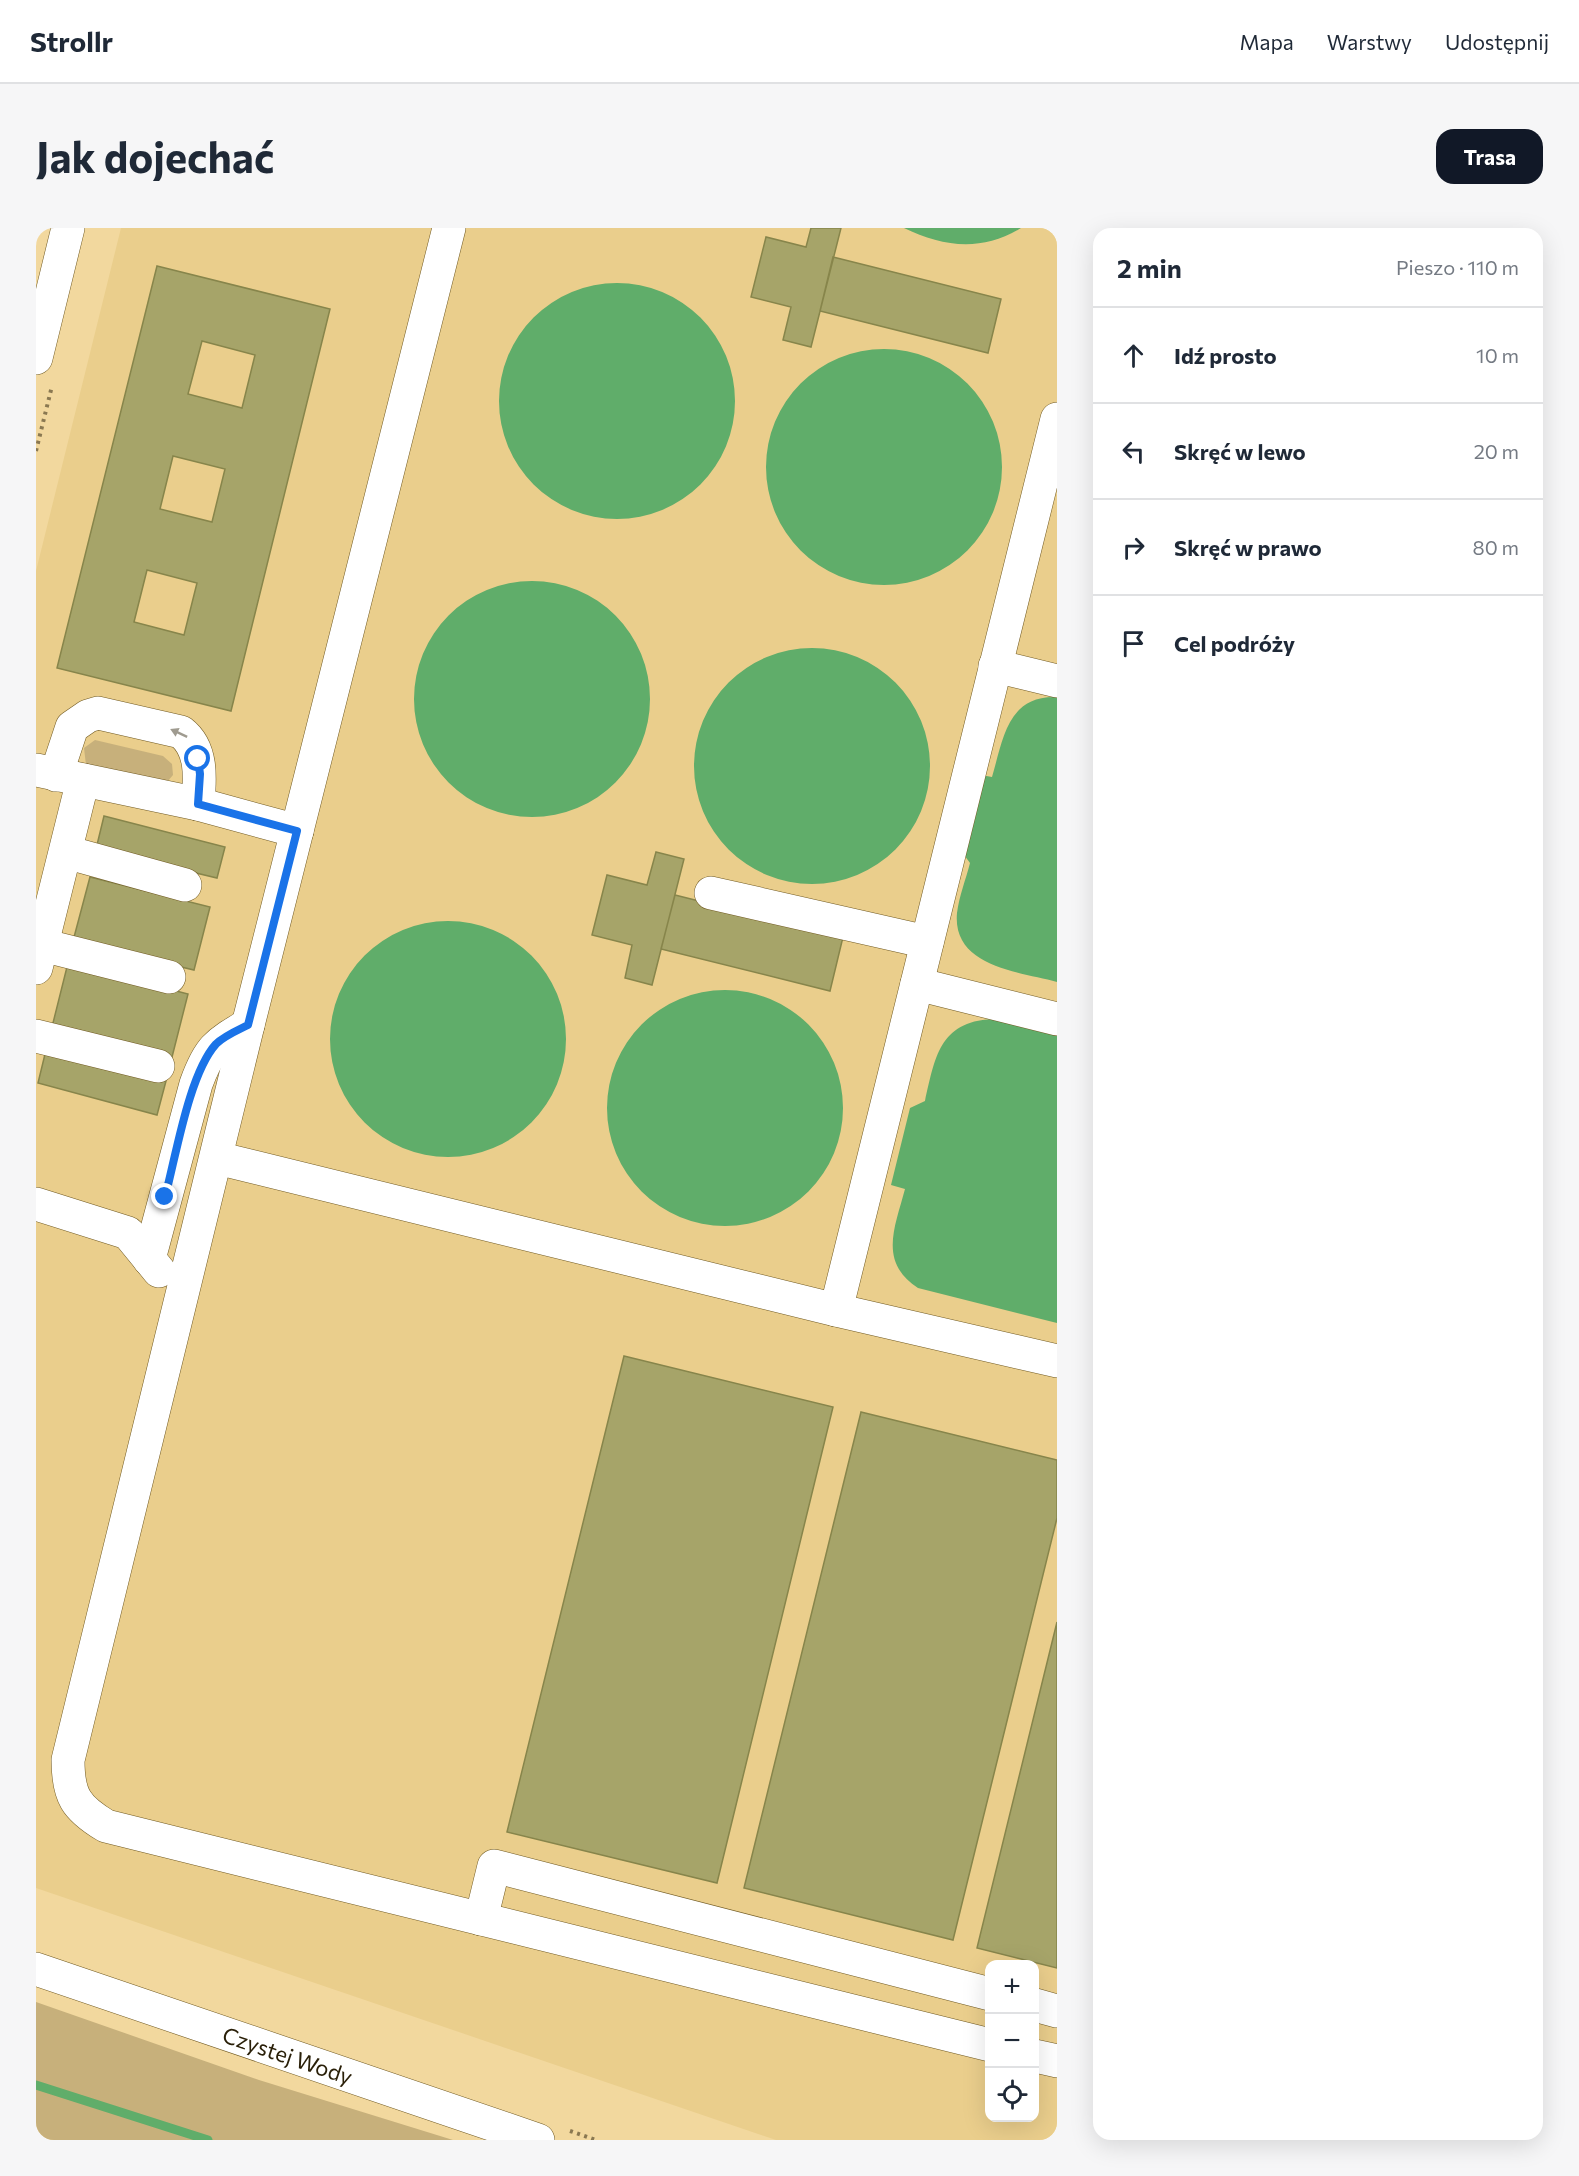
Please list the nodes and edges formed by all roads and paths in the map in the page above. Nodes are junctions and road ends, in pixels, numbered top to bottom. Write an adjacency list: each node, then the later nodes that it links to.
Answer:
1 (68, 228): 3 (street)
2 (449, 228): 9 (street)
3 (36, 358)
4 (1057, 419): 5 (street)
5 (995, 666): 6 (street); 13 (street)
6 (1057, 681)
7 (58, 775): 8 (street); 8 (street, one-way to 7); 10 (street)
8 (198, 804): 9 (street)
9 (297, 831): 18 (street)
10 (66, 852): 11 (street); 14 (street)
11 (185, 885)
12 (711, 893): 13 (street)
13 (927, 942): 16 (street)
14 (39, 957): 15 (street)
15 (169, 977)
16 (917, 984): 17 (street); 25 (street)
17 (1057, 1018)
18 (248, 1025): 21 (street); 23 (street)
19 (36, 1036): 20 (street)
20 (158, 1066)
21 (217, 1158): 24 (street); 25 (street)
22 (36, 1204): 23 (street)
23 (149, 1259): 24 (street)
24 (185, 1286): 27 (street)
25 (836, 1310): 26 (street)
26 (1057, 1361)
27 (481, 1919): 28 (street); 30 (street)
28 (724, 1926): 30 (street); 31 (street)
29 (36, 1969): 39 (street, Czystej Wody)
30 (714, 1977): 35 (street)
31 (956, 1985): 32 (street); 35 (street)
32 (985, 1993)
33 (1039, 2006): 34 (street)
34 (1057, 2011)
35 (946, 2034): 36 (street)
36 (985, 2044)
37 (1039, 2057): 38 (street)
38 (1057, 2061)
39 (538, 2140)

